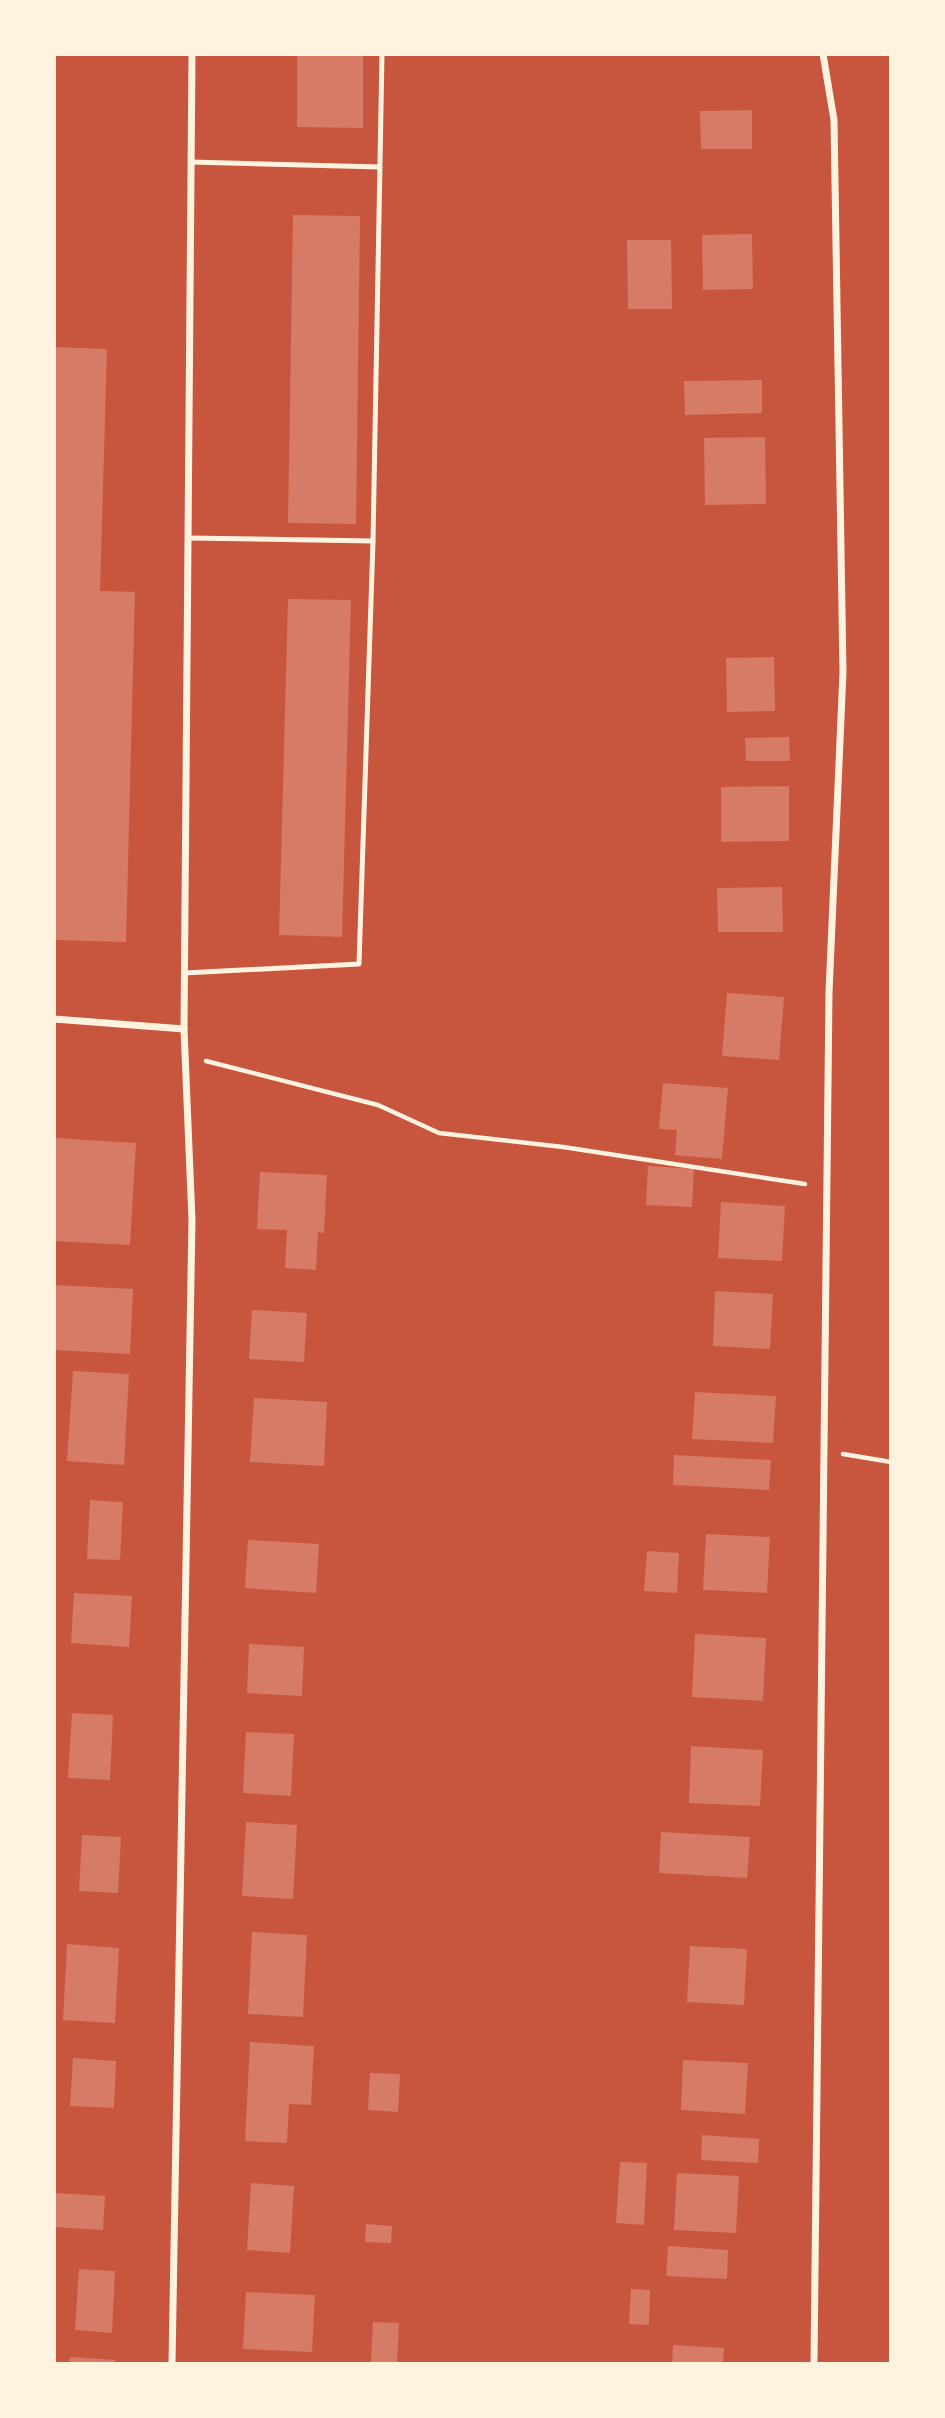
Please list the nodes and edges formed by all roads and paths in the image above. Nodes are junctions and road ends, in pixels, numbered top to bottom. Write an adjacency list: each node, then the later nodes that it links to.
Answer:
1 (192, 54): 4 (street)
2 (382, 54): 5 (lane)
3 (823, 54): 12 (street)
4 (191, 162): 5 (lane); 6 (street)
5 (380, 167): 7 (lane)
6 (188, 538): 7 (lane); 8 (street)
7 (373, 541): 8 (lane)
8 (184, 973): 10 (street)
9 (54, 1019): 10 (street)
10 (184, 1029): 11 (street)
11 (185, 1056): 12 (path); 15 (street)
12 (827, 1187): 13 (street)
13 (824, 1451): 14 (path); 16 (street)
14 (891, 1462)
15 (172, 2364)
16 (814, 2364)

